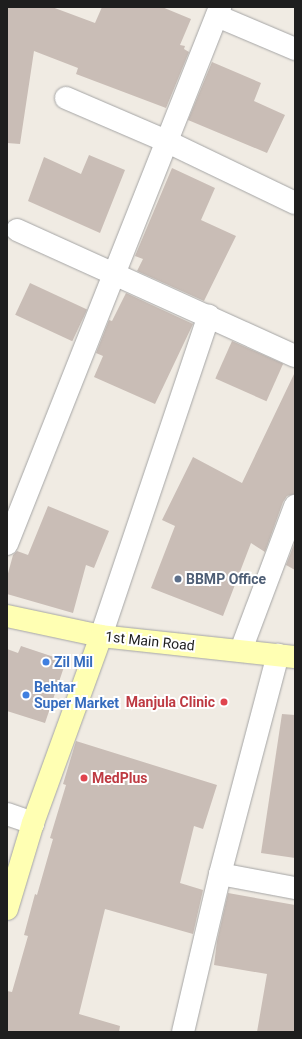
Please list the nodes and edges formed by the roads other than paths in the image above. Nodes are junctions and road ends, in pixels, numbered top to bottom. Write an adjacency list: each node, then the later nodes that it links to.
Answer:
1 (219, 10): 2 (street); 4 (street)
2 (295, 49)
3 (66, 98): 4 (street)
4 (166, 141): 5 (street); 7 (street)
5 (295, 203)
6 (17, 230): 7 (street)
7 (114, 275): 8 (street); 11 (street)
8 (210, 316): 9 (street); 13 (street)
9 (295, 356)
10 (295, 506): 14 (street)
11 (7, 544)
12 (7, 616): 13 (street, 1st Main Road)
13 (101, 636): 14 (street, 1st Main Road); 17 (street)
14 (241, 650): 15 (street, 1st Main Road)
15 (286, 656): 18 (street)
16 (7, 814): 17 (street)
17 (33, 823): 20 (street)
18 (220, 874): 19 (street); 21 (street)
19 (295, 888)
20 (7, 909)
21 (183, 1032)

